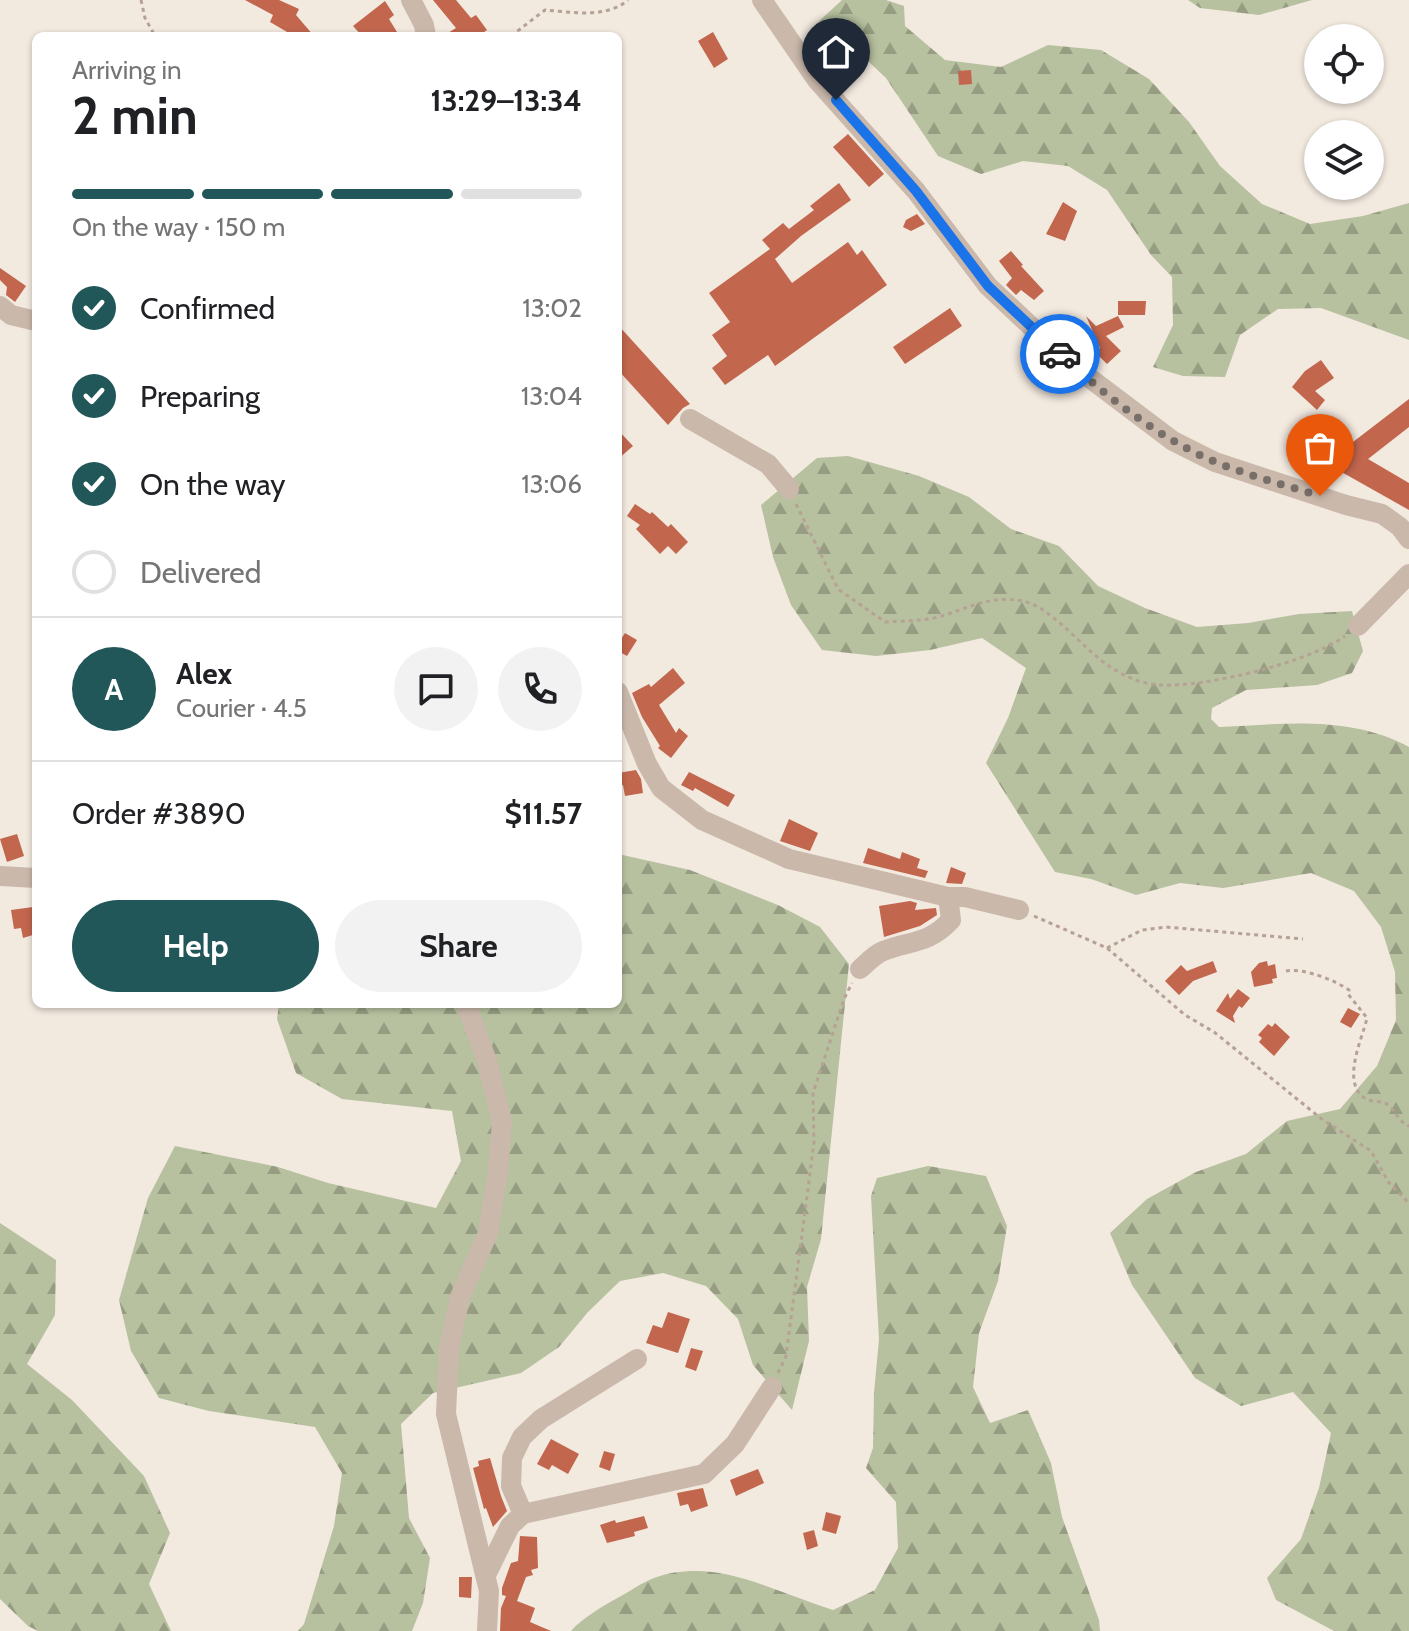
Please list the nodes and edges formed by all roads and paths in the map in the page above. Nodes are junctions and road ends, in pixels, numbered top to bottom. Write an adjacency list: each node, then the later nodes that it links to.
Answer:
1 (141, 0): 5 (path)
2 (411, 0): 6 (street)
3 (628, 0): 7 (path)
4 (762, 0): 12 (street)
5 (153, 32)
6 (425, 32)
7 (518, 32)
8 (0, 306): 9 (street)
9 (32, 320)
10 (690, 419): 11 (street)
11 (789, 489): 14 (path)
12 (1409, 539)
13 (1409, 574): 14 (street)
14 (1358, 626)
15 (622, 702): 18 (street)
16 (0, 876): 17 (street)
17 (32, 878)
18 (948, 897): 19 (street); 22 (street)
19 (1019, 910): 21 (path)
20 (1303, 939): 21 (path)
21 (1107, 948): 26 (path)
22 (860, 969): 28 (path)
23 (1286, 971): 25 (path)
24 (467, 1008): 30 (street)
25 (1409, 1126)
26 (1409, 1203)
27 (637, 1359): 29 (street)
28 (772, 1387): 29 (street)
29 (523, 1514): 30 (street)
30 (486, 1575): 31 (street)
31 (487, 1631)

